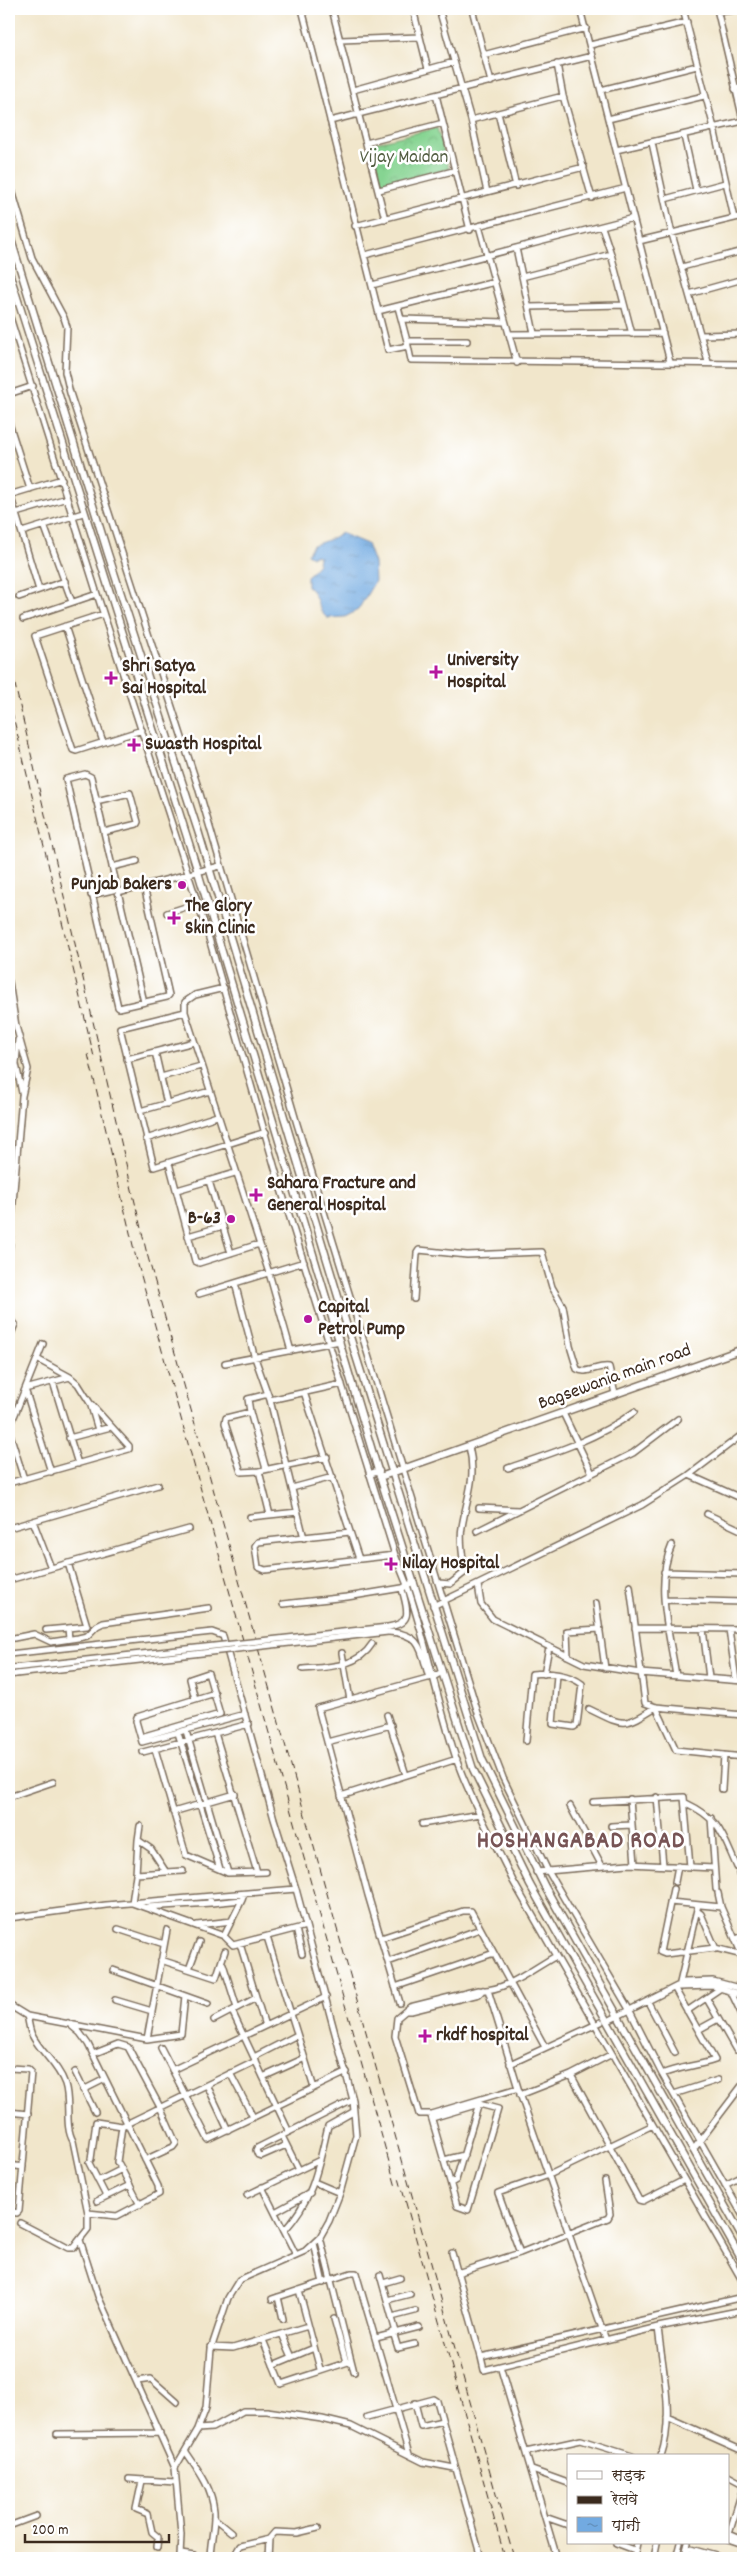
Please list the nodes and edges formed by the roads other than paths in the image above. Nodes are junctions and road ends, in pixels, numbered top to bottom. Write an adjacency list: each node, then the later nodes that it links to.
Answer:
1 (302, 9): 35 (street)
2 (332, 9): 13 (street)
3 (413, 9): 12 (street)
4 (439, 9): 17 (street)
5 (472, 9): 15 (street)
6 (580, 9): 11 (street)
7 (683, 9): 10 (street)
8 (742, 9): 9 (street)
9 (718, 10): 24 (street)
10 (687, 22): 14 (street); 19 (street)
11 (586, 28): 14 (street); 15 (street)
12 (419, 37): 13 (street); 20 (street)
13 (341, 40): 25 (street)
14 (590, 46): 16 (street)
15 (483, 55): 21 (street)
16 (592, 56): 18 (street); 26 (street)
17 (454, 62): 20 (street); 23 (street)
18 (557, 64): 21 (street); 28 (street)
19 (697, 66): 26 (street); 29 (street)
20 (428, 69): 25 (street)
21 (490, 82): 23 (street)
22 (743, 87): 24 (street)
23 (462, 88): 27 (street); 33 (street)
24 (735, 89): 34 (street)
25 (353, 90): 31 (street)
26 (601, 90): 32 (street)
27 (436, 95): 31 (street); 36 (street)
28 (563, 96): 30 (street); 42 (street)
29 (704, 96): 32 (street); 37 (street)
30 (498, 113): 33 (street); 46 (street)
31 (358, 114): 35 (street); 39 (street)
32 (608, 119): 41 (street)
33 (471, 120): 50 (street)
34 (743, 121): 37 (street)
35 (330, 122): 58 (street)
36 (443, 123): 39 (street); 43 (street)
37 (714, 128): 38 (street); 45 (street)
38 (684, 136): 40 (street); 49 (street)
39 (366, 143): 48 (street)
40 (652, 143): 41 (street); 53 (street)
41 (616, 150): 47 (street)
42 (584, 167): 46 (street); 51 (street)
43 (454, 170): 48 (street); 52 (street)
44 (9, 180): 121 (street)
45 (725, 182): 49 (street); 57 (street)
46 (516, 186): 50 (street)
47 (626, 188): 51 (street); 56 (street)
48 (379, 190): 55 (street)
49 (696, 190): 53 (street)
50 (487, 192): 52 (street)
51 (592, 198): 59 (street)
52 (460, 199): 55 (street); 61 (street)
53 (666, 199): 63 (street)
54 (743, 216): 57 (street)
55 (385, 218): 58 (street)
56 (633, 218): 60 (street); 64 (street)
57 (734, 218): 63 (street)
58 (355, 226): 68 (street)
59 (479, 226): 61 (street); 69 (street)
60 (602, 227): 65 (street); 67 (street)
61 (470, 230): 68 (street)
62 (9, 233): 123 (main road)
63 (672, 234): 64 (street); 70 (street)
64 (639, 241): 85 (street)
65 (516, 248): 69 (street); 72 (street)
66 (743, 251): 70 (street)
67 (611, 254): 72 (street); 77 (street)
68 (365, 255): 75 (street)
69 (488, 256): 74 (street); 75 (street)
70 (682, 267): 76 (street)
71 (9, 272): 104 (main road)
72 (522, 277): 79 (street)
73 (743, 279): 76 (street)
74 (495, 282): 78 (street); 83 (street)
75 (372, 286): 80 (street)
76 (689, 294): 89 (street)
77 (624, 305): 79 (street); 87 (street)
78 (398, 307): 80 (street); 82 (street)
79 (529, 307): 84 (street)
80 (378, 311): 91 (street)
81 (9, 314): 96 (street)
82 (402, 320): 83 (street); 91 (street)
83 (505, 322): 86 (street)
84 (534, 333): 86 (street); 87 (street)
85 (662, 333): 87 (street); 93 (street)
86 (508, 334): 92 (street)
87 (632, 334)
88 (743, 334): 89 (street)
89 (702, 335): 94 (street)
90 (467, 341): 91 (street)
91 (407, 344): 92 (street)
92 (517, 362): 93 (street)
93 (670, 362): 94 (street)
94 (708, 362): 95 (street)
95 (743, 364)
96 (33, 386): 97 (street); 99 (street)
97 (9, 394)
98 (9, 423): 100 (street)
99 (62, 479): 100 (street); 102 (street)
100 (30, 489): 101 (street)
101 (9, 495): 103 (street)
102 (67, 498): 103 (street); 105 (street)
103 (16, 513): 107 (street)
104 (83, 513): 105 (street); 124 (main road)
105 (73, 515): 106 (street); 110 (street)
106 (44, 525): 107 (street); 108 (street)
107 (22, 532): 109 (street)
108 (65, 581): 109 (street); 112 (street)
109 (39, 590): 111 (street)
110 (96, 594): 112 (street); 113 (street)
111 (19, 597)
112 (72, 602): 114 (street)
113 (103, 614): 115 (street); 116 (street)
114 (23, 618)
115 (65, 626): 117 (street); 117 (street)
116 (142, 730): 117 (street); 125 (street)
117 (104, 742)
118 (96, 801): 119 (street); 119 (street); 128 (street)
119 (104, 832): 122 (street)
120 (137, 861): 122 (street)
121 (220, 866): 123 (street); 196 (street)
122 (112, 868): 127 (street)
123 (209, 869): 124 (street); 201 (main road)
124 (198, 872): 125 (street); 166 (main road)
125 (188, 874): 126 (street); 129 (street)
126 (144, 886): 127 (street); 133 (street)
127 (118, 891): 128 (street); 133 (street)
128 (92, 895): 133 (street)
129 (198, 903): 130 (street); 132 (street)
130 (167, 913)
131 (9, 982): 135 (street)
132 (224, 988): 134 (street); 146 (street)
133 (144, 1002)
134 (185, 1012): 136 (street); 138 (street)
135 (19, 1037): 142 (street); 142 (street)
136 (194, 1042): 137 (street); 139 (street)
137 (155, 1052): 138 (street); 140 (street)
138 (127, 1059): 144 (street)
139 (201, 1066): 140 (street); 141 (street)
140 (161, 1077): 143 (street)
141 (210, 1091): 143 (street); 145 (street)
142 (22, 1096): 155 (street)
143 (167, 1104): 144 (street)
144 (140, 1111): 147 (street)
145 (217, 1116): 147 (street); 148 (street)
146 (266, 1132): 148 (street); 159 (street)
147 (146, 1138): 149 (street)
148 (227, 1144): 149 (street); 150 (street)
149 (170, 1163): 152 (street)
150 (236, 1173): 151 (street); 156 (street)
151 (209, 1181): 152 (street); 153 (street)
152 (177, 1190): 154 (street)
153 (223, 1226): 154 (street); 158 (street)
154 (188, 1236): 158 (street)
155 (10, 1237): 157 (street)
156 (259, 1244): 158 (street); 160 (street)
157 (9, 1250)
158 (231, 1253)
159 (304, 1262): 160 (street); 167 (street)
160 (269, 1273): 161 (street); 170 (street)
161 (235, 1283): 162 (street); 171 (street)
162 (199, 1294)
163 (414, 1299): 179 (street)
164 (9, 1320): 165 (street)
165 (9, 1339)
166 (340, 1341): 167 (street); 204 (main road)
167 (330, 1342): 170 (street); 176 (street)
168 (43, 1344): 172 (street)
169 (743, 1349): 179 (main road, Bagsewania main road)
170 (291, 1351): 171 (street)
171 (254, 1355): 173 (street); 180 (street)
172 (37, 1359): 174 (street); 177 (street)
173 (225, 1363)
174 (70, 1377): 175 (street); 181 (street)
175 (53, 1382): 177 (street); 190 (street)
176 (342, 1384): 178 (street); 203 (street)
177 (25, 1389): 187 (street); 200 (street)
178 (304, 1392): 180 (street); 193 (street)
179 (615, 1394): 184 (main road, Bagsewania main road)
180 (269, 1397): 182 (street); 195 (street)
181 (90, 1404): 186 (street); 188 (street)
182 (250, 1412): 198 (street); 199 (street)
183 (634, 1412): 191 (street)
184 (563, 1413): 191 (street); 192 (main road, Bagsewania main road)
185 (678, 1419): 202 (street)
186 (110, 1427): 188 (street); 194 (street)
187 (9, 1430): 207 (street)
188 (98, 1430): 190 (street)
189 (743, 1434): 205 (street)
190 (70, 1438): 194 (street)
191 (578, 1444): 197 (street); 202 (street)
192 (468, 1446): 196 (main road); 235 (street)
193 (326, 1457): 195 (street); 206 (street)
194 (78, 1464): 200 (street)
195 (286, 1466): 198 (street); 210 (street)
196 (403, 1468): 201 (main road); 235 (street)
197 (508, 1468)
198 (266, 1469): 199 (street)
199 (259, 1471): 216 (street)
200 (52, 1472): 207 (street)
201 (392, 1473): 204 (main road); 243 (main road)
202 (592, 1473): 213 (street)
203 (370, 1474): 204 (main road); 226 (street)
204 (380, 1474): 233 (main road)
205 (689, 1476): 211 (street); 234 (street)
206 (333, 1477): 210 (street); 223 (street)
207 (24, 1479): 208 (street)
208 (9, 1484)
209 (158, 1485): 218 (street)
210 (292, 1488): 214 (street)
211 (743, 1498)
212 (479, 1508): 213 (street)
213 (519, 1510): 221 (street)
214 (298, 1512): 216 (street); 224 (street)
215 (707, 1514): 222 (street)
216 (270, 1515): 217 (street)
217 (250, 1517)
218 (32, 1521): 219 (street); 229 (street)
219 (9, 1528)
220 (189, 1529): 228 (street)
221 (477, 1531)
222 (743, 1531)
223 (350, 1532): 224 (street); 227 (street)
224 (304, 1538): 227 (street)
225 (672, 1545): 230 (street)
226 (395, 1555): 227 (street); 237 (street)
227 (359, 1559)
228 (68, 1563): 229 (street); 245 (street)
229 (51, 1568): 232 (street)
230 (664, 1572): 231 (street); 239 (street)
231 (743, 1574)
232 (9, 1580)
233 (414, 1582): 237 (street); 266 (main road)
234 (478, 1585): 238 (street); 257 (street)
235 (440, 1586): 238 (street)
236 (630, 1586): 246 (street)
237 (404, 1587): 242 (street); 253 (street); 272 (street)
238 (444, 1599): 243 (street); 331 (street)
239 (666, 1600): 240 (street); 247 (street)
240 (743, 1602)
241 (596, 1603): 248 (street)
242 (282, 1604)
243 (433, 1606): 335 (main road)
244 (209, 1608): 255 (street)
245 (68, 1628): 252 (street); 255 (street)
246 (635, 1628): 247 (street); 267 (street)
247 (669, 1628): 249 (street); 271 (street)
248 (600, 1629): 261 (street); 263 (street)
249 (703, 1629): 250 (street); 273 (street)
250 (729, 1629): 251 (street); 274 (street)
251 (743, 1629)
252 (46, 1630)
253 (388, 1630): 265 (street, bridge); 272 (street)
254 (9, 1639): 255 (street)
255 (67, 1639): 258 (street)
256 (372, 1644): 262 (street)
257 (549, 1647): 261 (street); 269 (street)
258 (67, 1648): 259 (street); 281 (street)
259 (9, 1654)
260 (342, 1654): 262 (street)
261 (568, 1656): 263 (street)
262 (344, 1663): 264 (street); 278 (street)
263 (605, 1668): 267 (street)
264 (303, 1669)
265 (13, 1670): 268 (street)
266 (442, 1672): 272 (street); 365 (main road)
267 (640, 1673): 271 (street); 279 (street)
268 (9, 1674)
269 (544, 1674): 270 (street); 293 (street)
270 (557, 1675): 270 (street)
271 (676, 1676): 273 (street)
272 (432, 1677): 278 (street); 300 (street)
273 (709, 1678): 274 (street)
274 (736, 1680): 275 (street)
275 (743, 1680)
276 (215, 1693): 277 (street); 277 (street); 284 (street)
277 (195, 1699): 291 (street)
278 (350, 1700): 295 (street)
279 (656, 1707): 280 (street); 283 (street); 298 (street)
280 (589, 1709)
281 (245, 1714): 285 (street); 286 (street)
282 (387, 1715): 287 (street)
283 (743, 1715)
284 (214, 1716): 285 (street); 291 (street)
285 (216, 1722): 288 (street); 289 (street)
286 (249, 1724): 289 (street); 341 (street)
287 (391, 1726): 295 (street); 301 (street)
288 (186, 1731): 290 (street); 292 (street)
289 (217, 1732): 292 (street); 304 (street)
290 (178, 1733): 291 (street); 294 (street)
291 (141, 1737)
292 (189, 1740): 294 (street); 309 (street)
293 (526, 1740)
294 (181, 1742): 296 (street); 312 (street)
295 (327, 1742): 305 (street)
296 (155, 1749): 297 (street); 314 (street)
297 (143, 1752)
298 (724, 1755): 299 (street); 303 (street)
299 (743, 1757)
300 (456, 1758): 301 (street); 315 (street)
301 (406, 1775): 305 (street)
302 (53, 1782): 306 (street)
303 (722, 1789)
304 (235, 1794): 309 (street); 333 (street)
305 (341, 1796): 363 (street)
306 (9, 1797)
307 (657, 1797): 308 (street); 311 (street); 323 (street)
308 (630, 1799): 310 (street); 318 (street)
309 (208, 1802): 312 (street); 336 (street)
310 (593, 1802)
311 (686, 1803): 316 (street); 327 (street)
312 (200, 1804): 314 (street); 329 (street)
313 (570, 1806): 324 (street)
314 (173, 1812): 329 (street)
315 (480, 1814): 317 (street); 368 (street)
316 (711, 1817): 326 (street); 328 (street)
317 (422, 1824)
318 (632, 1825): 320 (street); 322 (street)
319 (140, 1826): 321 (street)
320 (611, 1826)
321 (138, 1840): 332 (street); 337 (street)
322 (635, 1864): 323 (street); 324 (street)
323 (662, 1865): 325 (street)
324 (602, 1866): 331 (street)
325 (678, 1866): 327 (street); 339 (street)
326 (737, 1866)
327 (690, 1867): 328 (street)
328 (714, 1868): 349 (street)
329 (220, 1869): 336 (street)
330 (183, 1871): 332 (street)
331 (548, 1871): 335 (street); 402 (street)
332 (166, 1872): 337 (street)
333 (257, 1872): 334 (street); 336 (street)
334 (266, 1872)
335 (536, 1872): 405 (main road)
336 (228, 1873)
337 (136, 1874): 347 (street)
338 (739, 1874): 340 (street)
339 (675, 1882)
340 (743, 1885)
341 (296, 1889): 343 (street); 355 (street)
342 (673, 1889): 346 (street)
343 (244, 1894): 344 (street); 345 (street)
344 (210, 1900): 345 (street); 347 (street); 348 (street)
345 (242, 1900): 353 (street)
346 (670, 1902): 350 (street); 371 (street)
347 (132, 1903): 348 (street); 352 (street)
348 (145, 1907): 351 (street)
349 (721, 1907): 350 (street); 364 (street)
350 (698, 1908): 369 (street); 371 (street)
351 (170, 1917): 354 (street); 366 (street)
352 (9, 1918)
353 (232, 1922): 354 (street); 360 (street)
354 (194, 1925): 356 (street)
355 (306, 1926): 358 (street); 391 (street)
356 (203, 1928): 360 (street); 379 (street)
357 (118, 1929): 366 (street)
358 (296, 1929): 362 (street); 373 (street)
359 (480, 1929): 363 (street); 372 (street); 377 (street)
360 (224, 1936): 367 (street)
361 (743, 1936): 364 (street)
362 (267, 1937): 367 (street); 403 (street)
363 (381, 1938): 377 (street)
364 (736, 1939): 374 (street)
365 (562, 1942): 368 (street); 409 (main road)
366 (164, 1944): 376 (street)
367 (240, 1944): 392 (street)
368 (551, 1947): 375 (street)
369 (716, 1949): 371 (street); 374 (street)
370 (225, 1951): 379 (street)
371 (686, 1952): 384 (street)
372 (494, 1953): 381 (street); 383 (street)
373 (302, 1954)
374 (743, 1955)
375 (556, 1956): 381 (street); 411 (street)
376 (162, 1960): 379 (street); 382 (street)
377 (388, 1962): 383 (street)
378 (223, 1964): 399 (street)
379 (189, 1969)
380 (113, 1970): 382 (street)
381 (510, 1983): 387 (street); 417 (street)
382 (157, 1986): 390 (street); 400 (street)
383 (396, 1987): 396 (street)
384 (677, 1988): 385 (street); 386 (street); 395 (street); 401 (street)
385 (721, 1988): 388 (street); 393 (street)
386 (743, 1989)
387 (486, 1990): 425 (street); 452 (street)
388 (731, 1992): 389 (street); 406 (street)
389 (743, 1995)
390 (185, 1996): 397 (street); 416 (street)
391 (326, 1997): 403 (street); 429 (street)
392 (256, 1998): 399 (street); 412 (street)
393 (707, 1999): 401 (street); 407 (street)
394 (115, 2000): 400 (street)
395 (648, 2002): 402 (street); 420 (street)
396 (400, 2003)
397 (208, 2004)
398 (9, 2005): 404 (street)
399 (235, 2010): 408 (street); 415 (street)
400 (152, 2011): 416 (street)
401 (687, 2011): 413 (street)
402 (630, 2012): 405 (street); 431 (street)
403 (291, 2014): 412 (street); 414 (street)
404 (28, 2016): 410 (street); 490 (street)
405 (618, 2016): 409 (street); 462 (main road)
406 (743, 2017)
407 (718, 2019): 413 (street); 418 (street)
408 (214, 2020)
409 (604, 2022): 411 (street); 502 (main road)
410 (68, 2023): 416 (street); 421 (street)
411 (595, 2025): 417 (street); 422 (street)
412 (265, 2026): 415 (street)
413 (698, 2030): 431 (street)
414 (298, 2035): 423 (street); 424 (street)
415 (244, 2036): 424 (street); 427 (street)
416 (148, 2039)
417 (545, 2047): 425 (street)
418 (743, 2047)
419 (161, 2048): 427 (street)
420 (675, 2052)
421 (93, 2054): 434 (street); 447 (street)
422 (612, 2054): 432 (street); 455 (street)
423 (305, 2058): 433 (street); 438 (street)
424 (255, 2059): 430 (street); 433 (street)
425 (510, 2064): 439 (street)
426 (9, 2068): 451 (street)
427 (172, 2070): 442 (street)
428 (75, 2072): 440 (street)
429 (347, 2072): 438 (street); 444 (street)
430 (230, 2074): 437 (street); 453 (street)
431 (662, 2074): 441 (street)
432 (570, 2075): 443 (street); 461 (street)
433 (264, 2077): 446 (street)
434 (105, 2079): 440 (street); 454 (street)
435 (718, 2080): 441 (street)
436 (743, 2084): 459 (street)
437 (207, 2085): 442 (street); 456 (street)
438 (314, 2088): 446 (street)
439 (518, 2088): 443 (street); 445 (street)
440 (84, 2090): 449 (street)
441 (674, 2094): 459 (street)
442 (184, 2095): 447 (street); 456 (street)
443 (520, 2095): 471 (street)
444 (353, 2100): 450 (street); 457 (street)
445 (479, 2102): 452 (street); 463 (street); 477 (street)
446 (277, 2106): 453 (street); 457 (street)
447 (160, 2107): 454 (street); 464 (street)
448 (9, 2112): 451 (street)
449 (94, 2112)
450 (354, 2112): 465 (street); 482 (street)
451 (28, 2114): 469 (street)
452 (431, 2116): 466 (street)
453 (254, 2117): 456 (street)
454 (124, 2124): 464 (street); 468 (street); 474 (street)
455 (653, 2125): 461 (street); 473 (street)
456 (228, 2130)
457 (289, 2132): 458 (street)
458 (282, 2136): 460 (street); 460 (street)
459 (701, 2141): 462 (street); 479 (street)
460 (286, 2145): 470 (street)
461 (609, 2148): 471 (street); 473 (street)
462 (693, 2150): 496 (main road)
463 (464, 2155): 466 (street); 477 (street)
464 (145, 2160): 486 (street)
465 (320, 2160): 470 (street); 476 (street)
466 (444, 2160): 477 (street)
467 (9, 2165): 469 (street)
468 (120, 2165): 474 (street); 478 (street)
469 (23, 2167): 488 (street)
470 (299, 2170): 480 (street)
471 (549, 2175): 494 (street); 500 (street)
472 (743, 2176): 479 (street)
473 (684, 2180): 508 (street)
474 (98, 2181): 484 (street)
475 (605, 2181): 494 (street)
476 (314, 2182): 481 (street); 482 (street)
477 (451, 2183)
478 (130, 2185): 484 (street); 486 (street)
479 (726, 2185): 487 (street)
480 (262, 2187): 483 (street); 489 (street)
481 (310, 2192): 489 (street); 493 (street)
482 (340, 2193): 495 (street)
483 (247, 2195)
484 (106, 2196): 485 (street)
485 (97, 2201)
486 (140, 2205): 490 (street)
487 (742, 2209): 491 (street)
488 (9, 2211)
489 (275, 2212): 493 (street)
490 (88, 2213): 497 (street)
491 (743, 2216)
492 (20, 2223): 497 (street)
493 (284, 2231): 501 (street)
494 (570, 2234): 500 (street); 522 (street)
495 (320, 2237): 498 (street); 506 (street)
496 (743, 2238)
497 (81, 2239): 538 (street)
498 (314, 2243): 501 (street); 507 (street)
499 (452, 2253): 503 (street)
500 (520, 2253): 503 (street)
501 (296, 2255): 529 (street)
502 (743, 2262)
503 (457, 2273): 532 (street)
504 (380, 2274): 509 (street)
505 (400, 2278): 509 (street)
506 (331, 2280): 507 (street); 525 (street); 533 (street)
507 (323, 2282): 510 (street)
508 (743, 2282)
509 (383, 2283): 513 (street)
510 (299, 2290): 517 (street); 519 (street)
511 (410, 2294): 513 (street)
512 (743, 2297): 522 (street)
513 (387, 2300): 516 (street)
514 (743, 2310): 521 (street)
515 (415, 2311): 516 (street)
516 (392, 2317): 523 (street)
517 (284, 2319)
518 (334, 2319): 533 (street)
519 (308, 2326): 524 (street); 530 (street)
520 (418, 2327): 523 (street)
521 (658, 2327): 527 (street); 543 (street)
522 (604, 2330): 527 (street); 532 (street)
523 (394, 2332): 525 (street); 528 (street)
524 (282, 2334): 526 (street); 531 (street)
525 (376, 2338): 541 (street)
526 (263, 2340): 529 (street); 534 (street)
527 (606, 2340): 535 (street)
528 (415, 2344)
529 (211, 2347): 545 (street)
530 (314, 2348): 531 (street); 536 (street)
531 (292, 2357): 534 (street)
532 (481, 2357): 535 (street)
533 (349, 2361): 536 (street); 537 (street)
534 (273, 2365): 536 (street)
535 (500, 2366): 550 (street)
536 (320, 2370)
537 (354, 2372)
538 (138, 2381): 539 (street); 546 (street)
539 (177, 2402)
540 (415, 2403): 541 (street); 544 (street); 544 (street)
541 (395, 2408): 542 (street); 551 (street)
542 (367, 2416)
543 (667, 2417): 548 (street); 553 (street)
544 (442, 2420): 555 (street)
545 (198, 2429): 549 (street); 551 (street)
546 (160, 2433): 547 (street); 554 (street)
547 (57, 2434)
548 (743, 2451)
549 (186, 2452): 554 (street); 566 (street)
550 (526, 2452): 552 (street); 556 (street)
551 (409, 2454): 555 (street)
552 (626, 2454)
553 (664, 2454)
554 (175, 2468): 560 (street)
555 (454, 2468): 586 (street)
556 (532, 2470): 561 (street); 565 (street)
557 (730, 2477): 562 (street)
558 (130, 2479): 559 (street)
559 (142, 2481): 560 (street); 580 (street)
560 (176, 2482): 581 (street)
561 (567, 2483)
562 (743, 2484)
563 (743, 2488): 570 (street)
564 (36, 2516): 568 (street)
565 (545, 2516): 567 (street); 587 (street)
566 (214, 2518): 571 (street); 583 (street)
567 (567, 2525)
568 (9, 2526)
569 (318, 2528): 573 (street)
570 (730, 2529)
571 (231, 2532)
572 (730, 2536): 575 (street)
573 (269, 2539): 584 (street); 585 (street)
574 (730, 2539): 575 (street)
575 (743, 2542)
576 (657, 2544): 589 (street)
577 (680, 2544): 590 (street)
578 (634, 2545): 588 (street)
579 (687, 2546): 591 (street); 592 (street)
580 (157, 2547)
581 (180, 2556): 582 (street)
582 (194, 2556)
583 (210, 2558)
584 (243, 2558)
585 (268, 2558)
586 (481, 2558)
587 (557, 2558)
588 (633, 2558)
589 (654, 2558)
590 (676, 2558)
591 (684, 2558)
592 (723, 2558)

